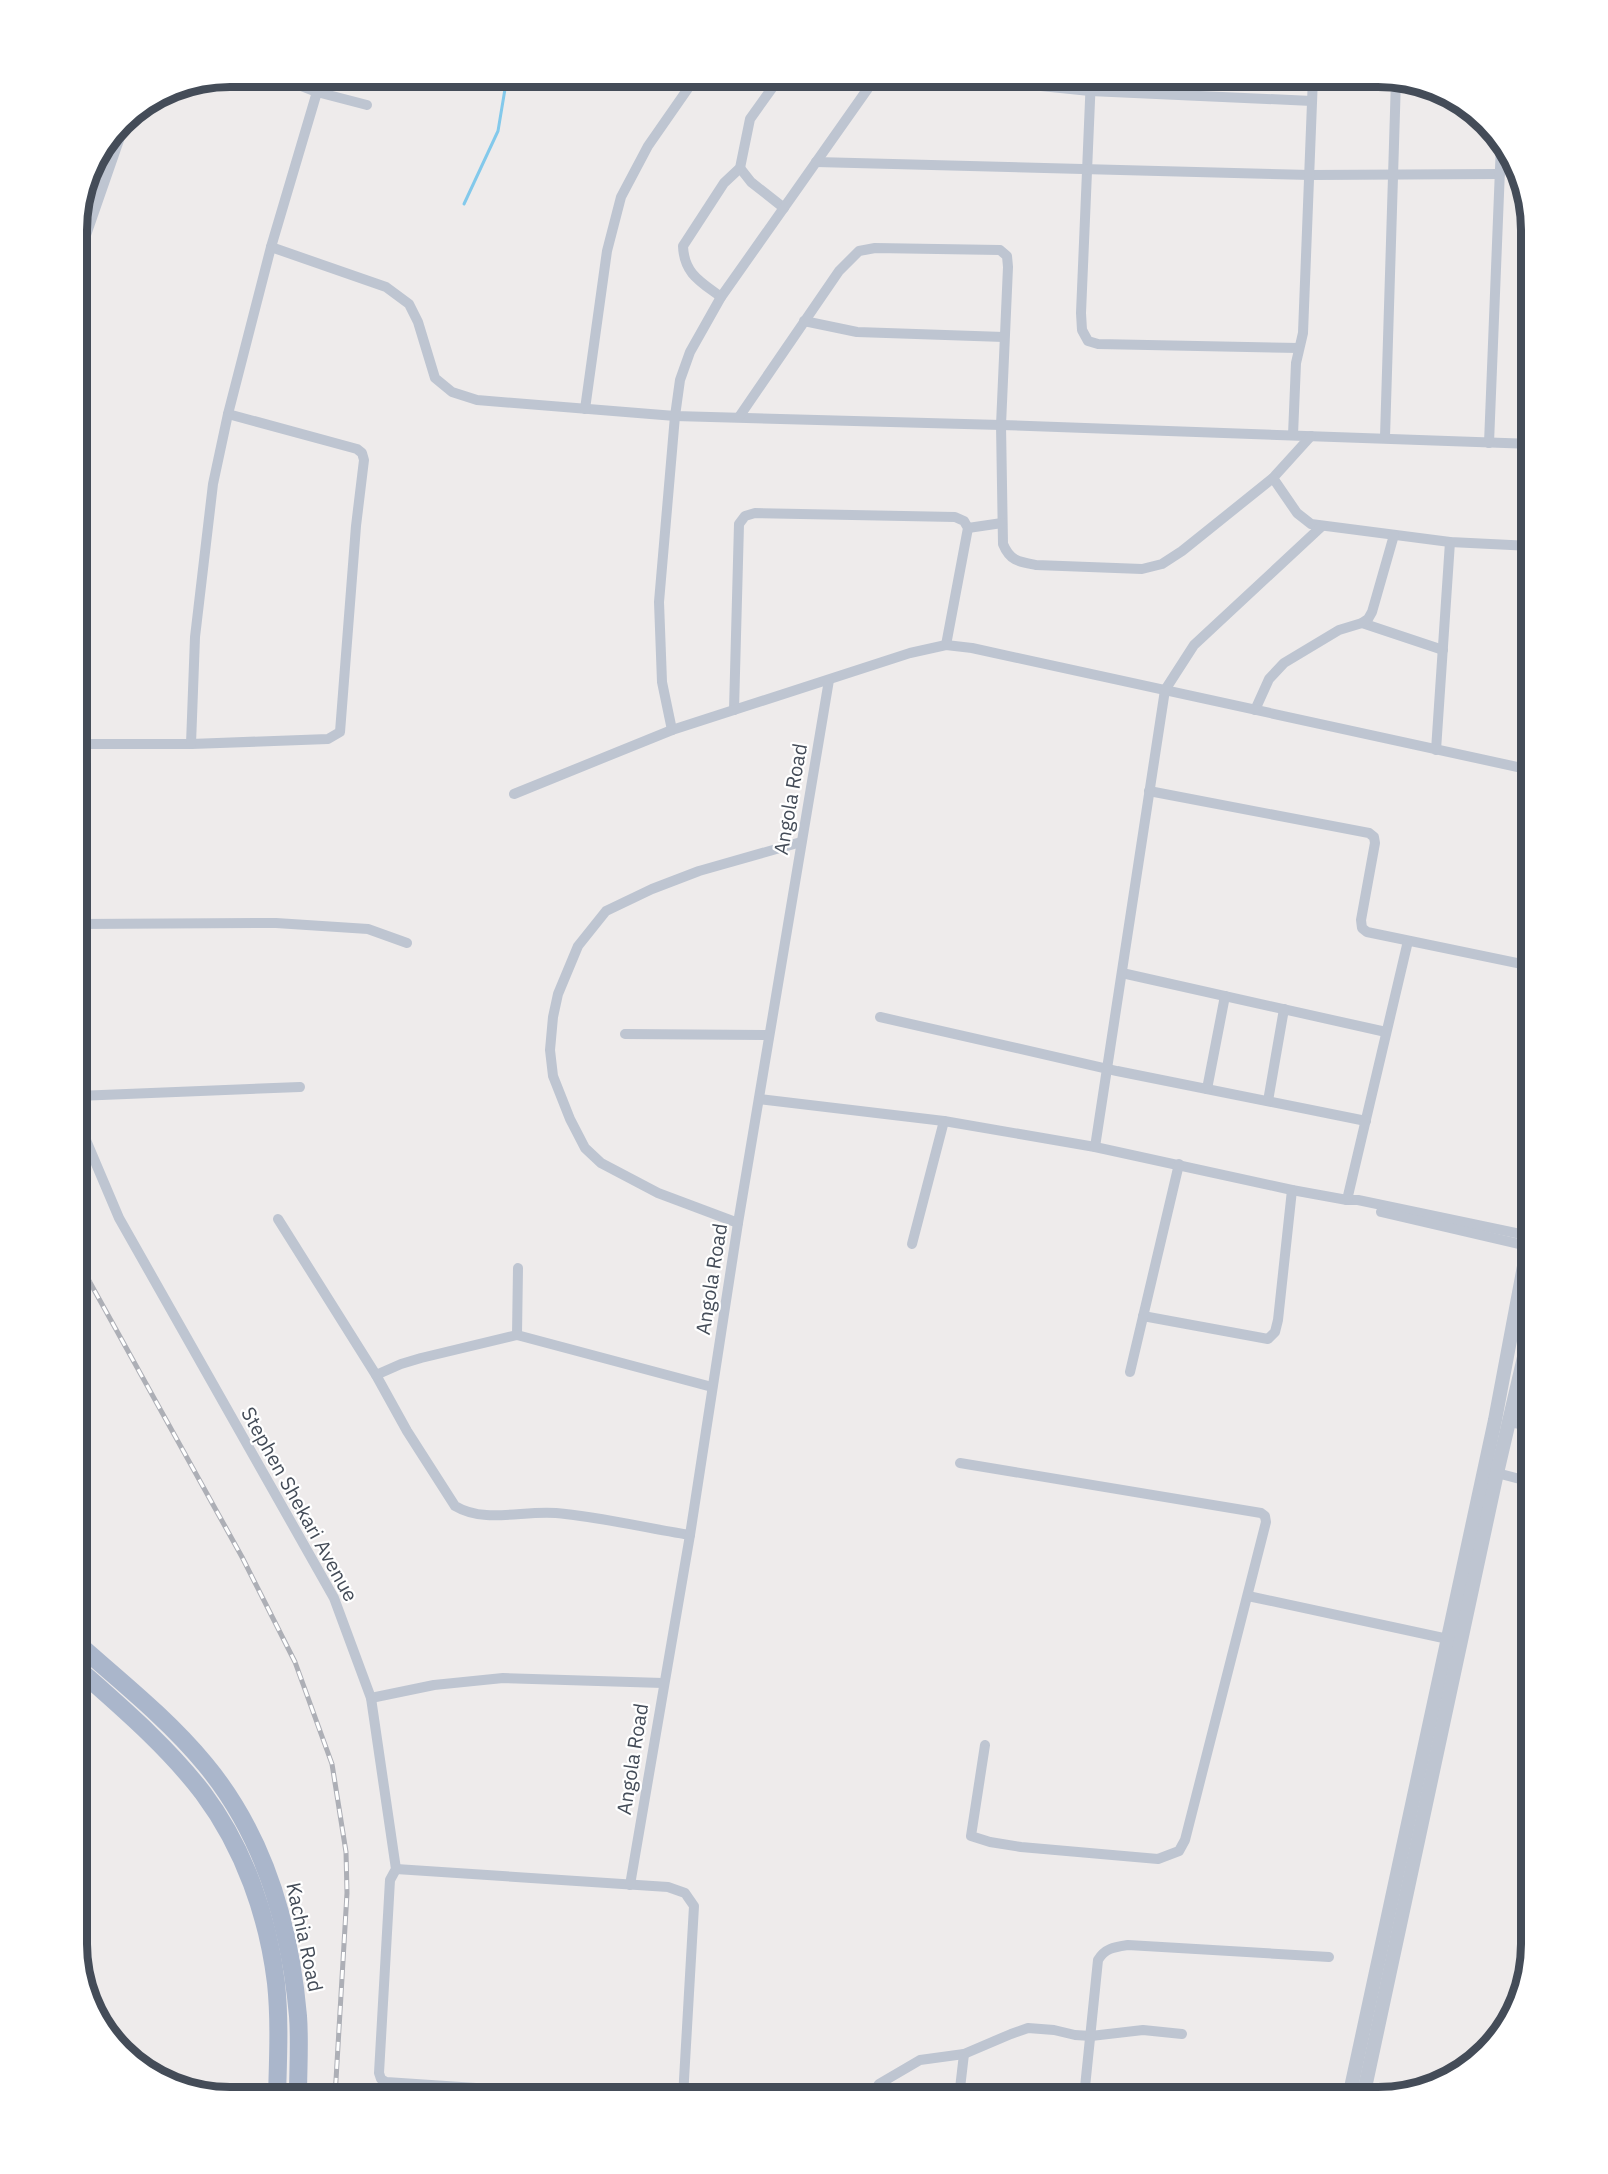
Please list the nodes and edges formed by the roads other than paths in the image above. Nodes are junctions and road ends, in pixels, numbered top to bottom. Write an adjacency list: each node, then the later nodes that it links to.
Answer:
1 (305, 87): 10 (street)
2 (689, 87): 28 (street)
3 (773, 87): 16 (street)
4 (869, 87): 15 (street)
5 (1050, 87): 9 (street)
6 (1090, 87): 9 (street)
7 (1312, 87): 11 (street)
8 (1396, 88): 20 (street)
9 (1090, 91): 11 (street); 17 (street)
10 (317, 92): 12 (street); 23 (street)
11 (1312, 101): 19 (street)
12 (367, 105)
13 (119, 141): 22 (street)
14 (1501, 157): 18 (street)
15 (816, 162): 17 (street); 21 (street)
16 (740, 168): 21 (street); 24 (street)
17 (1086, 169): 19 (street); 27 (street)
18 (1500, 174): 20 (street); 36 (street)
19 (1310, 175): 20 (street); 27 (street)
20 (1393, 176): 35 (street)
21 (784, 208): 24 (street)
22 (87, 232)
23 (271, 247): 28 (street); 29 (street)
24 (721, 297): 30 (street)
25 (804, 321): 26 (street); 26 (street); 31 (street)
26 (1004, 337): 32 (street)
27 (1299, 348): 33 (street)
28 (585, 409): 30 (street)
29 (228, 414): 54 (street); 54 (street)
30 (675, 416): 31 (street); 52 (street)
31 (739, 417): 32 (street)
32 (1002, 425): 33 (street); 39 (street)
33 (1293, 435): 34 (street)
34 (1311, 436): 35 (street); 38 (street)
35 (1385, 437): 36 (street)
36 (1489, 443): 37 (street)
37 (1521, 444)
38 (1274, 478): 39 (street); 40 (street)
39 (1002, 523): 41 (street)
40 (1322, 526): 42 (street); 49 (street)
41 (968, 528): 46 (street); 50 (street)
42 (1394, 535): 43 (street); 45 (street)
43 (1450, 542): 44 (street); 47 (street)
44 (1521, 545)
45 (1362, 623): 47 (street); 51 (street)
46 (946, 645): 48 (street); 49 (street)
47 (1443, 650): 55 (street)
48 (829, 680): 50 (street); 59 (street, Angola Road)
49 (1165, 690): 51 (street); 57 (street)
50 (734, 710): 52 (street)
51 (1255, 710): 55 (street)
52 (672, 730): 58 (street)
53 (87, 744): 54 (street)
54 (191, 744)
55 (1436, 750): 56 (street)
56 (1521, 768)
57 (1149, 791): 61 (street); 64 (street)
58 (514, 794)
59 (801, 843): 70 (street, Angola Road); 85 (street)
60 (87, 924): 62 (street)
61 (1408, 941): 63 (street); 68 (street)
62 (406, 943)
63 (1521, 964)
64 (1122, 973): 65 (street); 71 (street)
65 (1225, 996): 66 (street); 73 (street)
66 (1284, 1009): 68 (street); 76 (street)
67 (880, 1017): 71 (street)
68 (1386, 1032): 78 (street)
69 (625, 1034): 70 (street)
70 (769, 1035): 75 (street, Angola Road)
71 (1107, 1068): 73 (street); 80 (street)
72 (300, 1087): 74 (street)
73 (1207, 1089): 76 (street)
74 (87, 1096)
75 (759, 1099): 77 (street); 85 (street, Angola Road)
76 (1268, 1101): 78 (street)
77 (944, 1121): 80 (street); 87 (street)
78 (1366, 1121): 83 (street)
79 (87, 1143): 109 (street, Stephen Shekari Avenue)
80 (1095, 1147): 81 (street)
81 (1179, 1164): 82 (street); 90 (street)
82 (1292, 1190): 83 (street); 90 (street)
83 (1347, 1200): 86 (street)
84 (278, 1219): 94 (street)
85 (738, 1223): 97 (street, Angola Road)
86 (1521, 1235)
87 (912, 1244)
88 (518, 1268): 91 (street)
89 (1521, 1284): 95 (street)
90 (1143, 1316): 93 (street)
91 (517, 1335): 94 (street); 97 (street)
92 (1521, 1371): 96 (street)
93 (1130, 1372)
94 (376, 1375): 103 (street)
95 (1503, 1377): 96 (street); 105 (street)
96 (1519, 1379): 98 (street)
97 (712, 1387): 103 (street, Angola Road)
98 (1509, 1422): 99 (street); 101 (street)
99 (1521, 1424)
100 (960, 1463): 104 (street)
101 (1497, 1473): 102 (street); 125 (street)
102 (1521, 1479)
103 (690, 1535): 108 (street, Angola Road)
104 (1248, 1596): 105 (street); 110 (street)
105 (1448, 1639): 124 (street)
106 (87, 1653): 118 (main road, Kachia Road)
107 (87, 1678): 117 (main road, Kachia Road)
108 (663, 1683): 109 (street); 112 (street, Angola Road)
109 (371, 1698): 111 (street, Stephen Shekari Avenue)
110 (985, 1745)
111 (396, 1869): 112 (street); 119 (street, Stephen Shekari Avenue)
112 (630, 1885): 120 (street)
113 (1329, 1957): 115 (street)
114 (1182, 2034): 115 (street)
115 (1091, 2036): 116 (street); 123 (street)
116 (964, 2054): 121 (street); 122 (street)
117 (277, 2087)
118 (298, 2087)
119 (441, 2087)
120 (684, 2087)
121 (877, 2087)
122 (960, 2087)
123 (1085, 2087)
124 (1350, 2087)
125 (1365, 2087)

